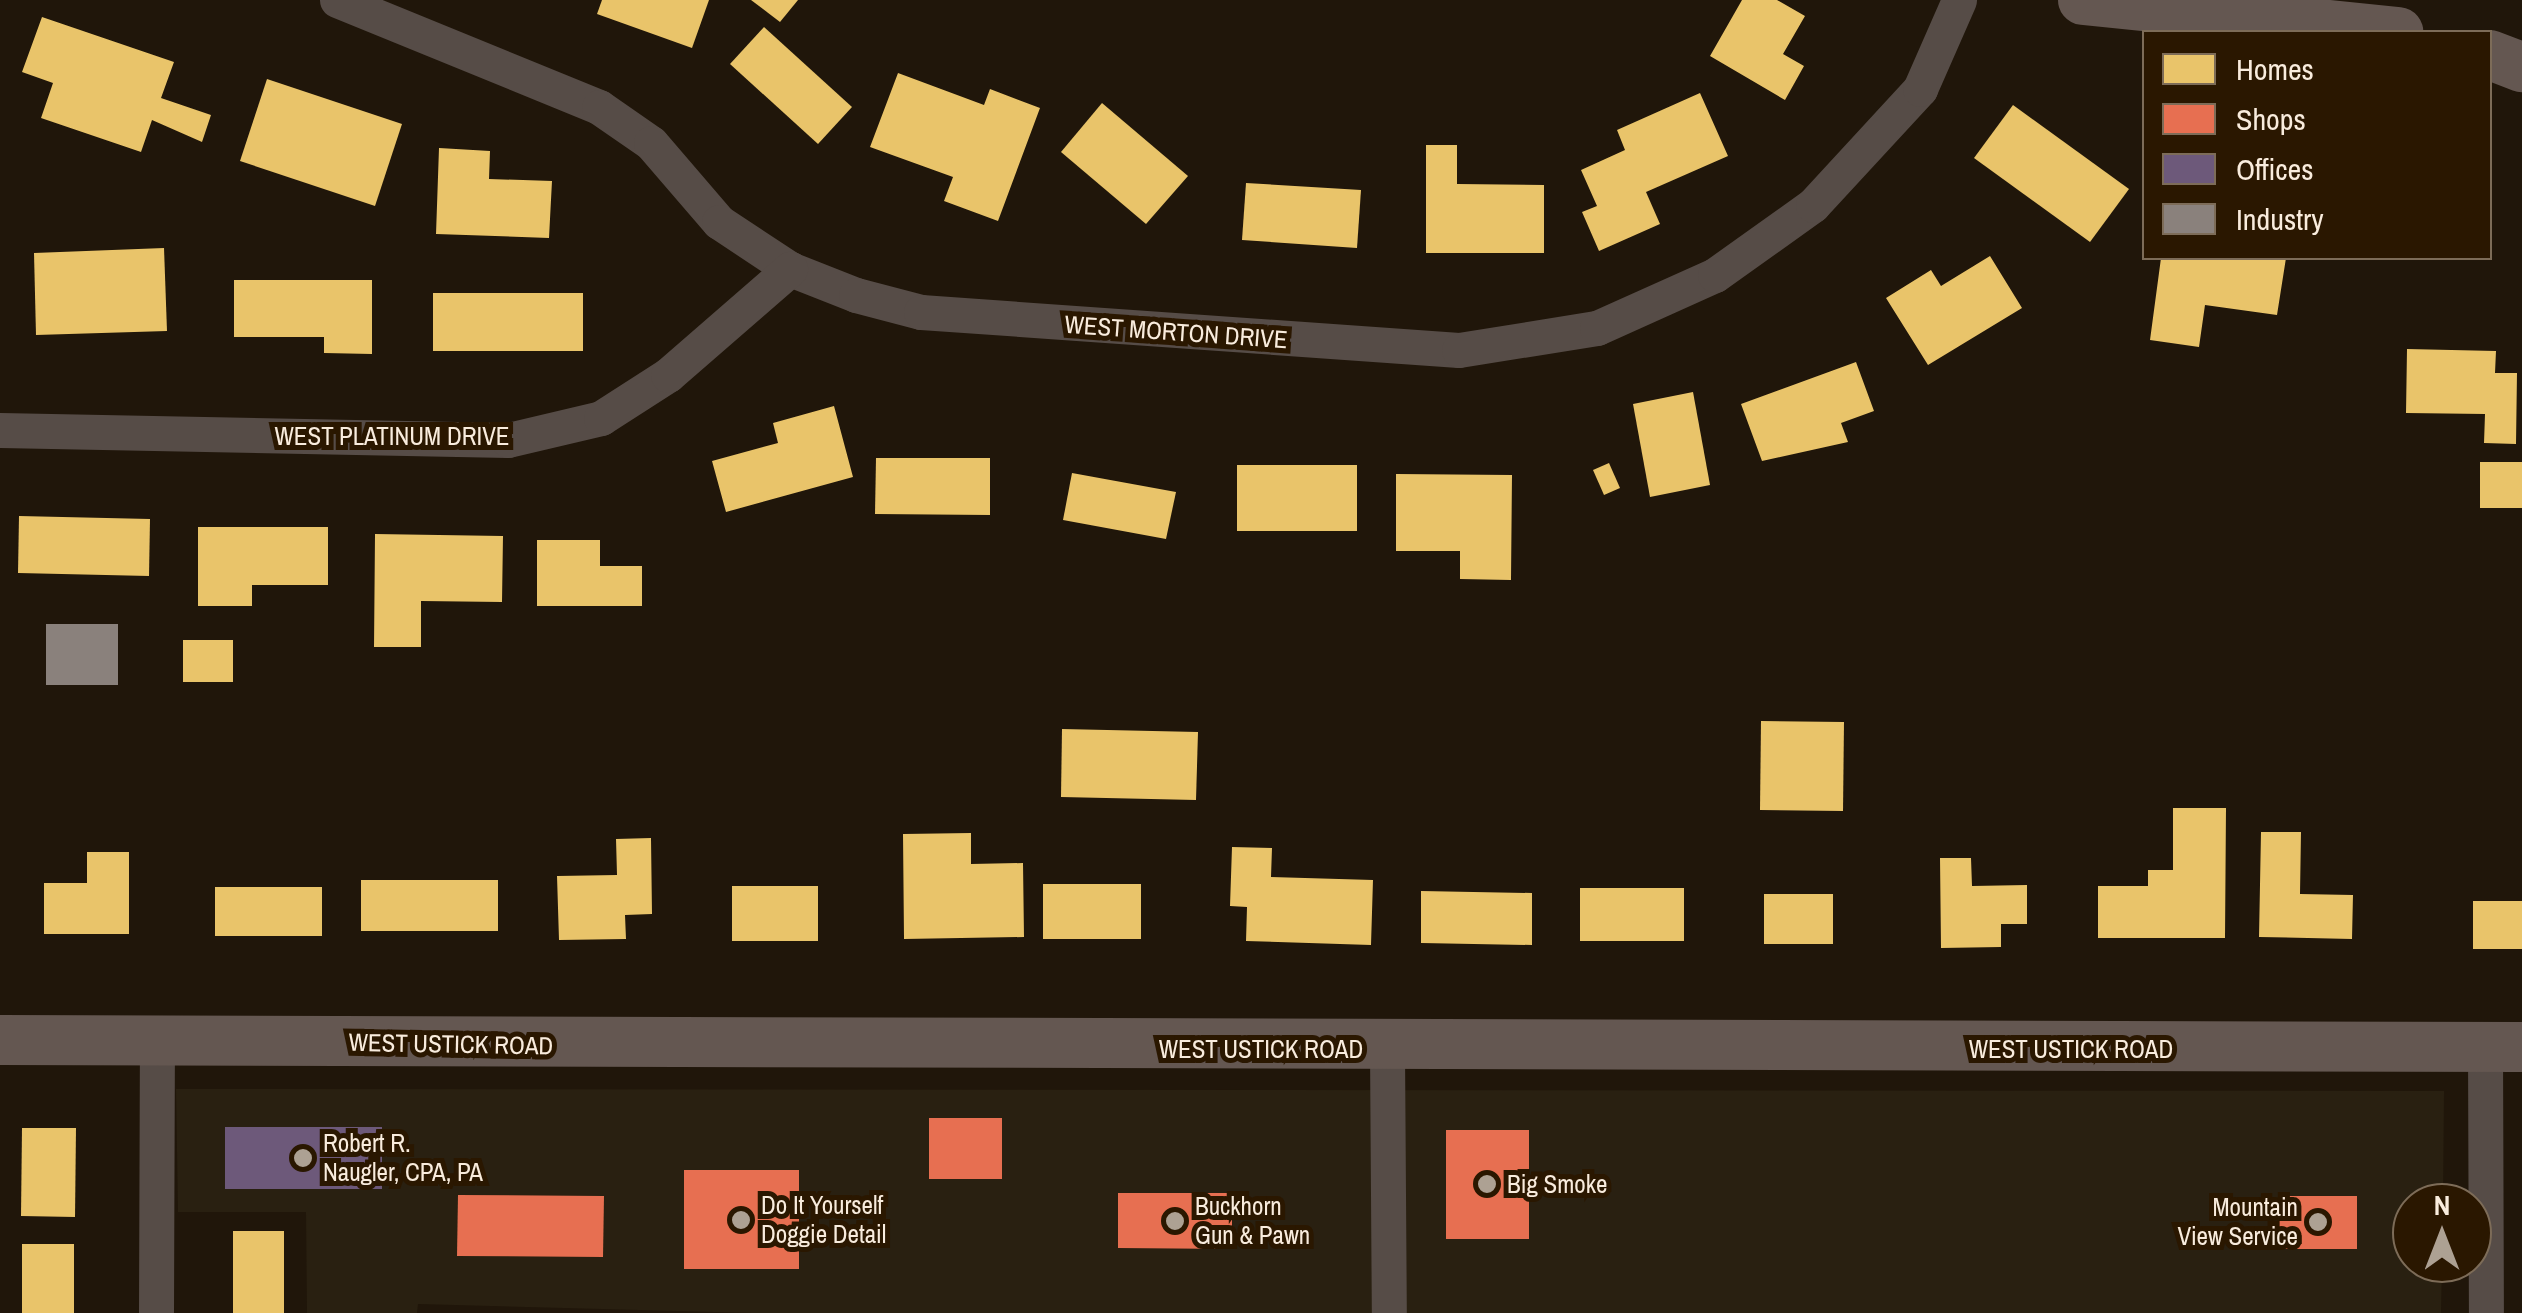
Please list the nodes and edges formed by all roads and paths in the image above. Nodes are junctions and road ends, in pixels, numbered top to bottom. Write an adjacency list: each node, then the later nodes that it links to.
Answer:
1 (338, 0): 7 (street, WEST MORTON DRIVE)
2 (1959, 0): 7 (street, WEST MORTON DRIVE)
3 (2082, 0): 4 (main road)
4 (2378, 30)
5 (2492, 57): 6 (main road)
6 (2522, 67)
7 (790, 269): 8 (street, WEST PLATINUM DRIVE)
8 (0, 430)
9 (0, 1040): 10 (main road, WEST USTICK ROAD)
10 (157, 1042): 12 (main road, WEST USTICK ROAD); 13 (street)
11 (2503, 1048): 12 (main road, WEST USTICK ROAD); 15 (street)
12 (1387, 1050): 14 (street)
13 (156, 1313)
14 (1390, 1313)
15 (2486, 1313)

